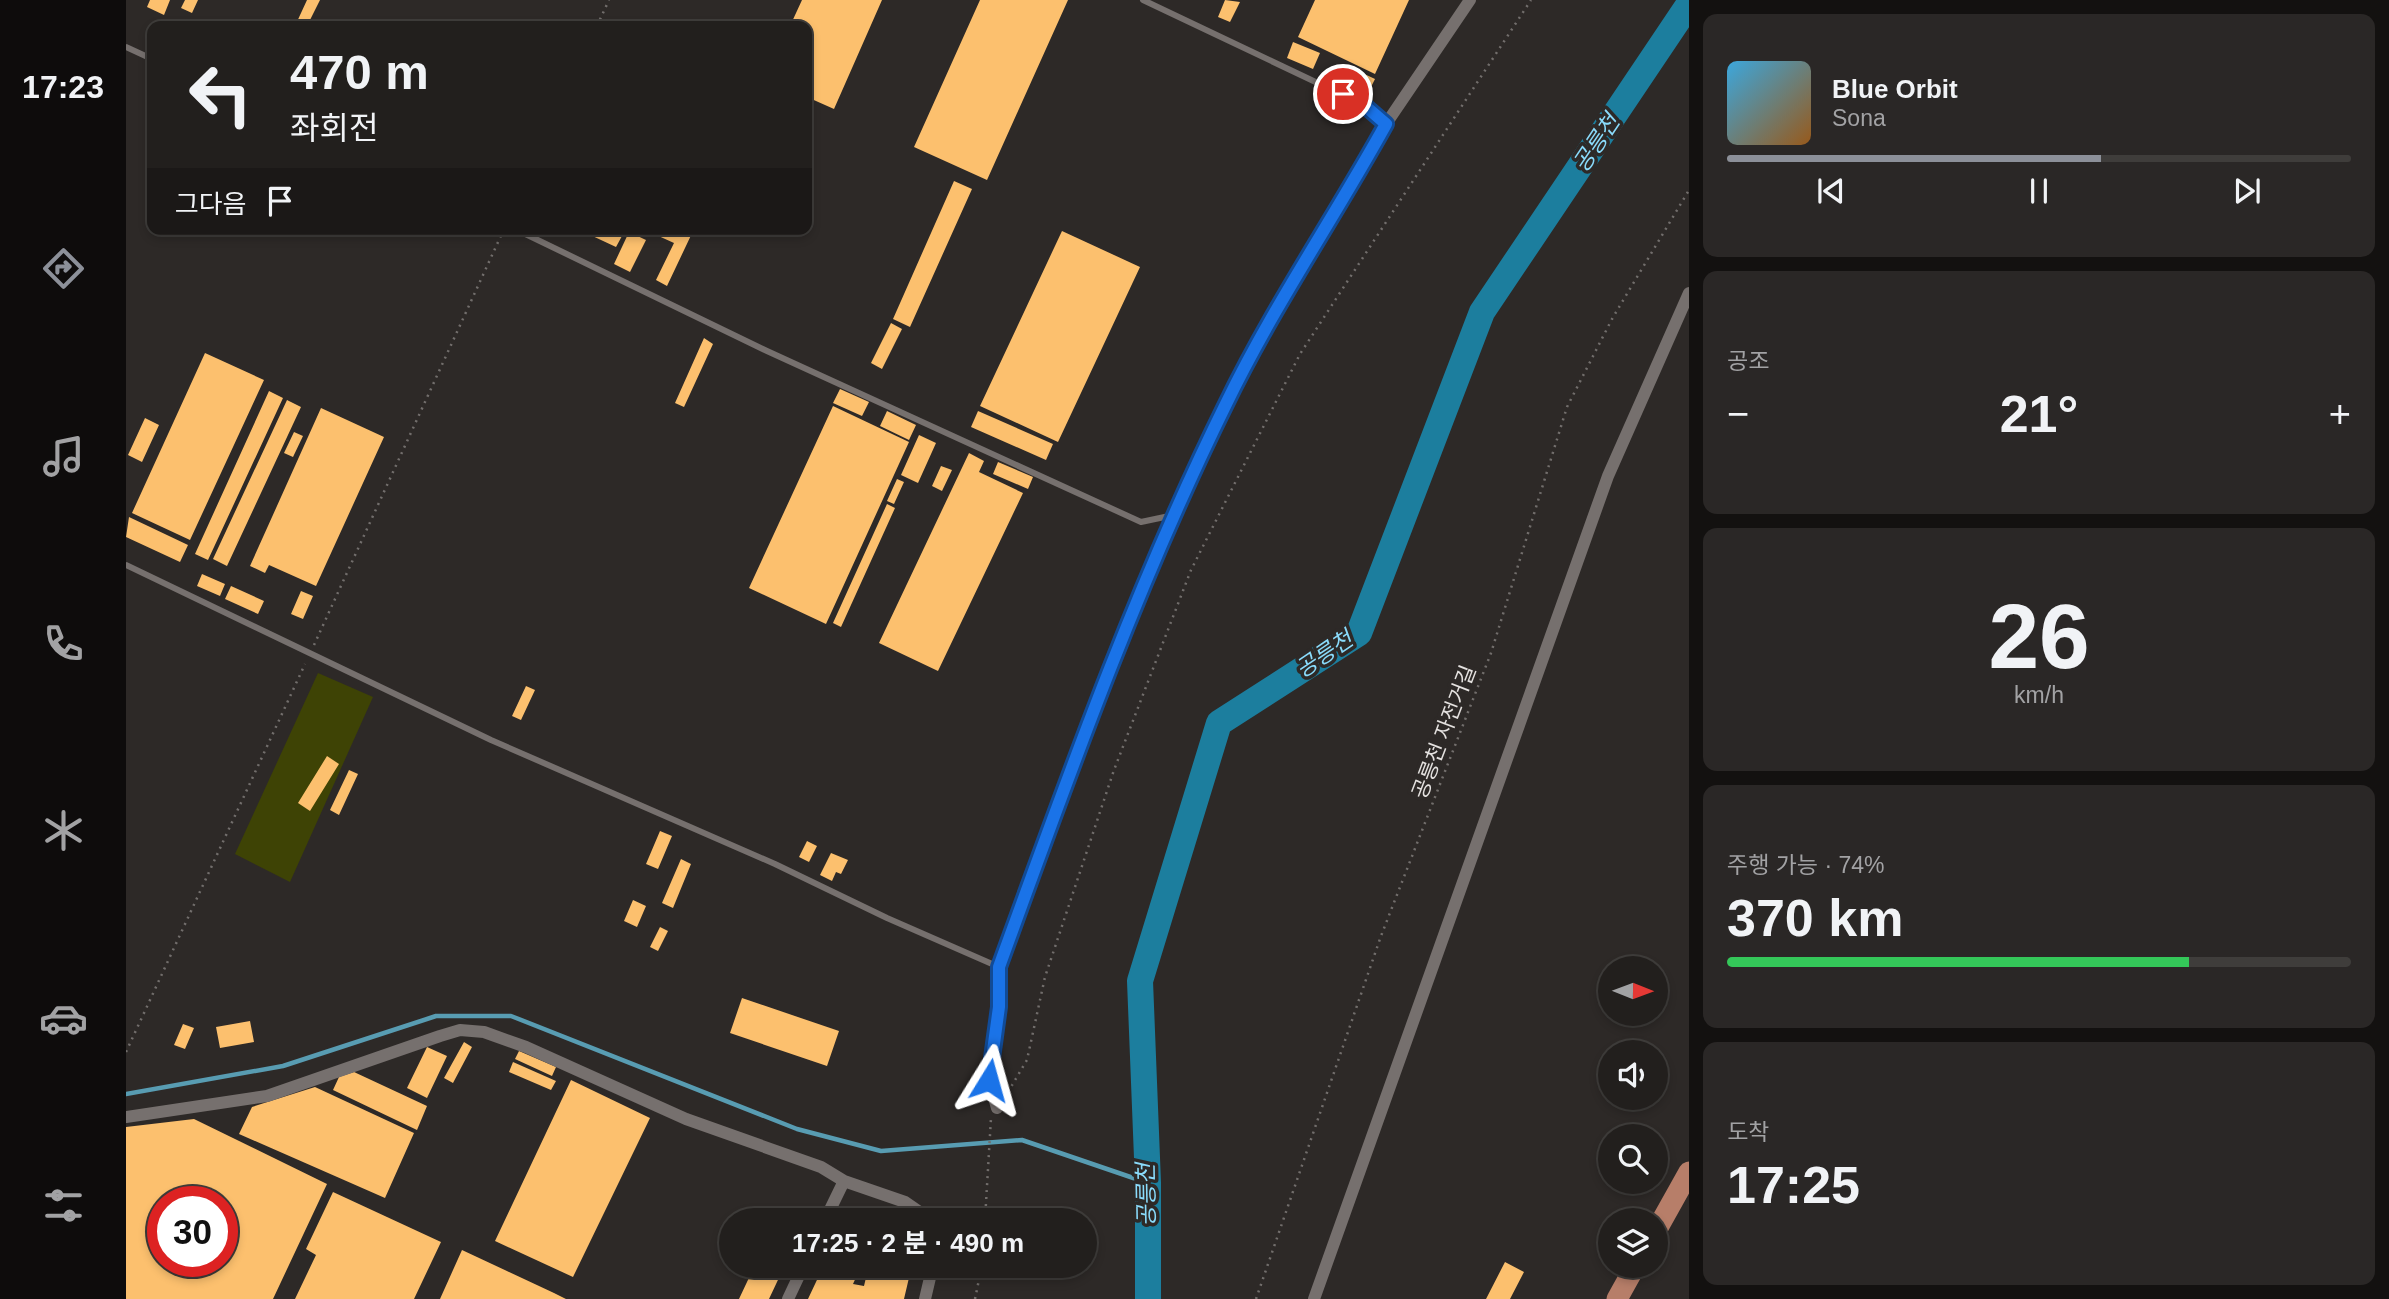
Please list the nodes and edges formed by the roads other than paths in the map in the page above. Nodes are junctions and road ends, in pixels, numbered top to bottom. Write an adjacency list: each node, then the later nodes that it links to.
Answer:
1 (1143, 0): 5 (lane)
2 (1470, 0): 5 (street)
3 (126, 47): 4 (lane)
4 (147, 57)
5 (1386, 124): 8 (street)
6 (527, 235): 8 (lane)
7 (1689, 293): 23 (street)
8 (1174, 515): 10 (street)
9 (126, 565): 10 (lane)
10 (999, 967): 11 (street)
11 (997, 1108)
12 (126, 1117): 14 (street)
13 (1689, 1172): 17 (main road)
14 (844, 1181): 15 (street); 16 (street)
15 (831, 1208)
16 (914, 1208)
17 (1668, 1210)
18 (798, 1278): 21 (street)
19 (930, 1278): 22 (street)
20 (1629, 1278): 24 (main road)
21 (788, 1299)
22 (925, 1299)
23 (1314, 1299)
24 (1617, 1299)

